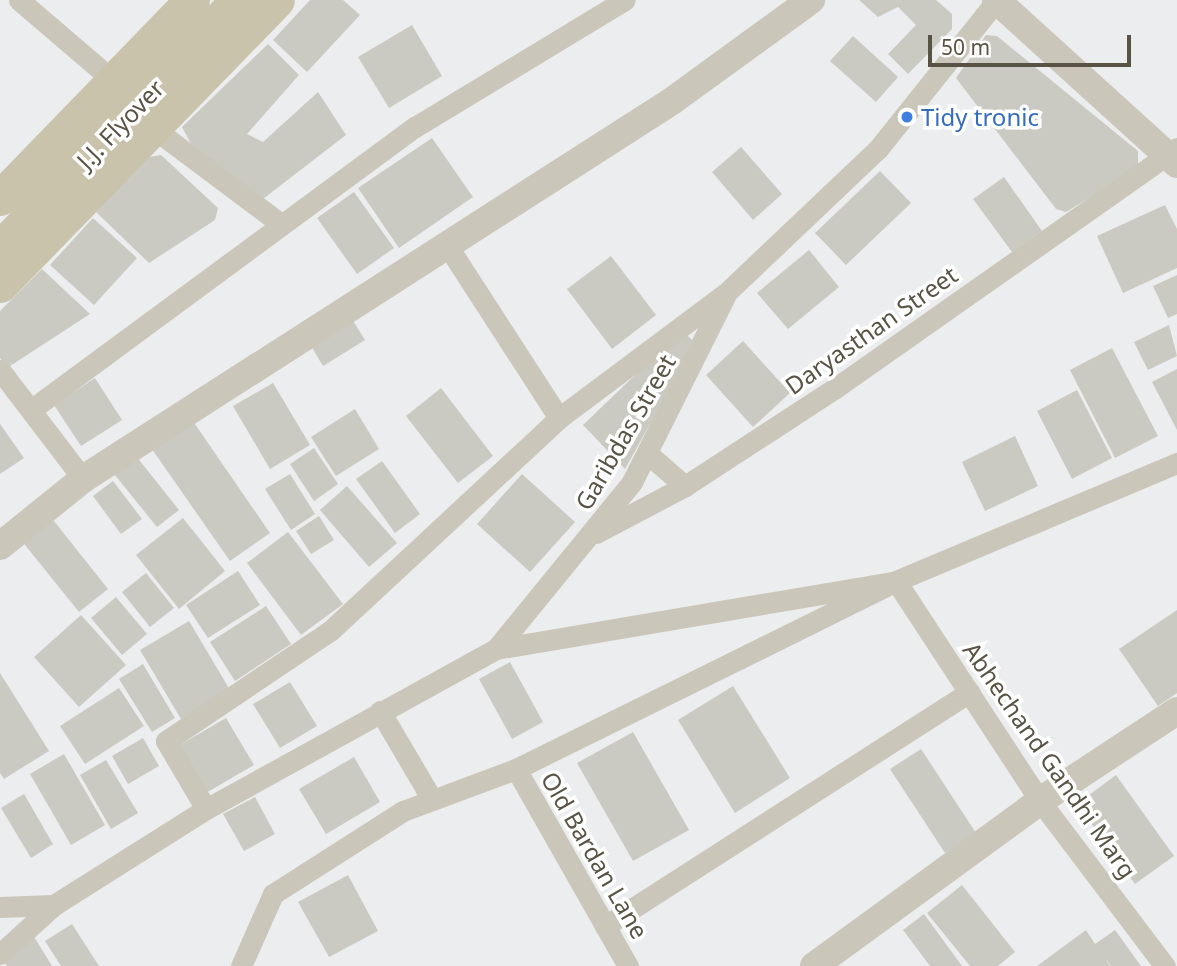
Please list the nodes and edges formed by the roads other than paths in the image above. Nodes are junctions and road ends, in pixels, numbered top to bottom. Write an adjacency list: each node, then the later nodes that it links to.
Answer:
1 (19, 0): 9 (street)
2 (192, 0): 9 (main road)
3 (212, 0): 13 (main road)
4 (238, 0): 16 (main road, J.J. Flyover)
5 (277, 0): 10 (main road)
6 (811, 0): 15 (street)
7 (996, 0): 11 (street); 18 (street)
8 (615, 4): 14 (street)
9 (114, 81): 12 (main road)
10 (153, 128): 14 (street); 17 (main road)
11 (1174, 156): 25 (street, Daryasthan Street)
12 (0, 198)
13 (0, 219)
14 (282, 225): 20 (street)
15 (447, 245): 21 (street); 24 (street)
16 (0, 248)
17 (0, 285)
18 (725, 294): 21 (street); 22 (street, Garibdas Street)
19 (0, 370): 20 (street)
20 (32, 409): 24 (street)
21 (559, 418): 36 (street)
22 (648, 454): 25 (street); 26 (street, Garibdas Street)
23 (1177, 463): 28 (street)
24 (83, 479): 27 (street)
25 (685, 486): 26 (street, Daryasthan Street)
26 (596, 533): 29 (street, Garibdas Street)
27 (0, 546)
28 (896, 582): 29 (street); 30 (street, Abhechand Gandhi Marg); 33 (street)
29 (496, 649): 31 (street)
30 (969, 692): 35 (street, Abhechand Gandhi Marg); 39 (street)
31 (380, 711): 34 (street); 36 (street)
32 (1177, 711): 35 (street)
33 (516, 769): 34 (street); 39 (street, Old Bardan Lane)
34 (430, 796): 41 (street)
35 (1040, 801): 43 (street); 44 (street, Abhechand Gandhi Marg)
36 (206, 809): 37 (street)
37 (54, 905): 38 (street); 40 (street)
38 (0, 907)
39 (605, 926): 42 (street, Old Bardan Lane)
40 (0, 954)
41 (241, 966)
42 (628, 966)
43 (814, 966)
44 (1165, 966)

